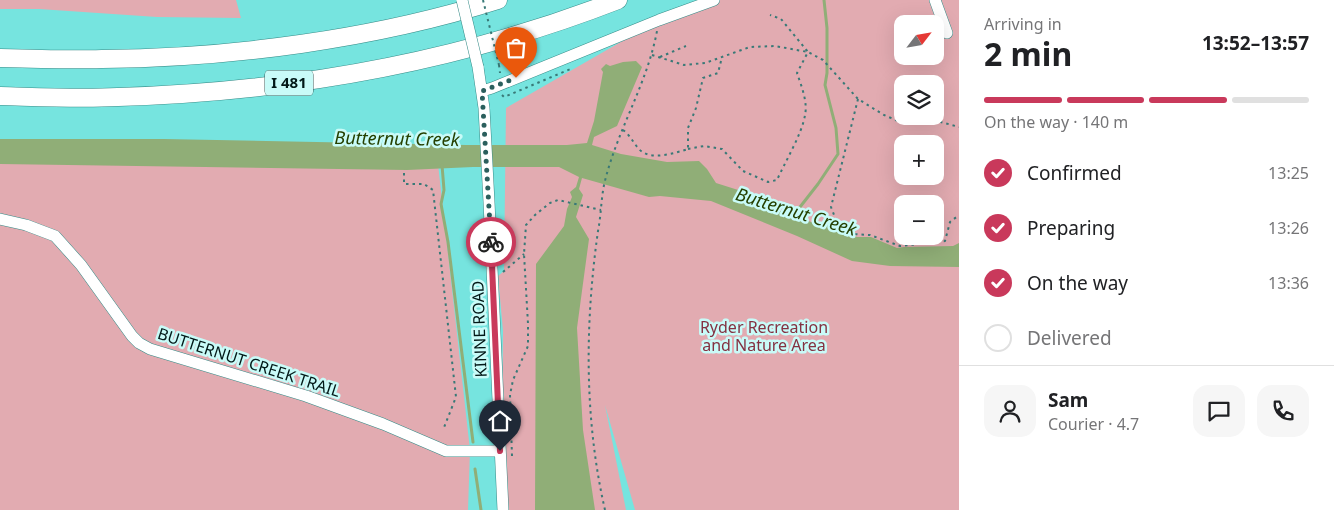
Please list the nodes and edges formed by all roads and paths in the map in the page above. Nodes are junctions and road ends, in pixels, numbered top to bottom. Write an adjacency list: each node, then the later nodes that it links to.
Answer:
1 (462, 0): 17 (street, KINNE ROAD, bridge)
2 (483, 0): 16 (path, bridge)
3 (498, 0): 15 (highway, I 481)
4 (618, 0): 18 (highway, I 481)
5 (714, 0): 17 (street)
6 (935, 0): 9 (street)
7 (770, 15): 11 (path)
8 (658, 31): 12 (path)
9 (947, 34)
10 (686, 46): 13 (path)
11 (808, 52): 14 (path); 19 (path); 22 (path)
12 (652, 55): 13 (path); 21 (path)
13 (660, 57): 14 (path)
14 (722, 57): 22 (path)
15 (0, 58)
16 (499, 66)
17 (482, 91): 28 (street, KINNE ROAD)
18 (0, 96)
19 (858, 99): 20 (path); 25 (path)
20 (959, 127)
21 (623, 130): 22 (path); 24 (path)
22 (688, 149)
23 (404, 173): 29 (path)
24 (601, 210): 27 (path); 33 (path)
25 (959, 215)
26 (0, 219): 30 (street, BUTTERNUT CREEK TRAIL)
27 (524, 254): 28 (path); 31 (path)
28 (493, 276): 30 (street, KINNE ROAD)
29 (443, 430)
30 (500, 451): 31 (street, KINNE ROAD)
31 (500, 463): 32 (street, KINNE ROAD)
32 (503, 510)
33 (605, 510)

